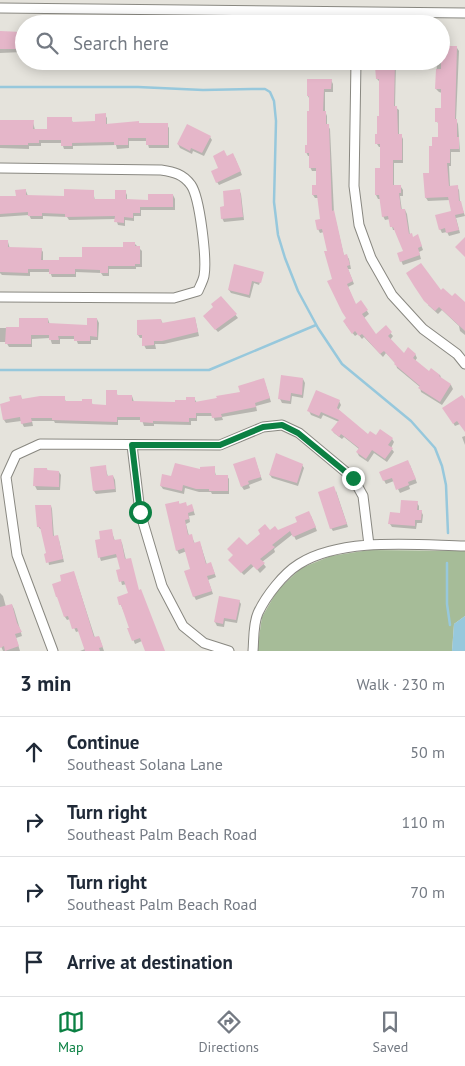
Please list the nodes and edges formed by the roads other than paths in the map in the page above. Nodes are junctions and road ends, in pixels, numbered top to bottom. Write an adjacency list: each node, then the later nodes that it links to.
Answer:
1 (0, 8): 2 (street)
2 (358, 12): 3 (street); 4 (street)
3 (465, 13)
4 (358, 15)
5 (356, 70): 8 (street)
6 (0, 168): 7 (street)
7 (0, 298)
8 (465, 364)
9 (132, 445): 10 (street); 12 (street); 13 (street)
10 (369, 545): 11 (street); 14 (street)
11 (465, 546)
12 (52, 651)
13 (229, 651)
14 (252, 651)

